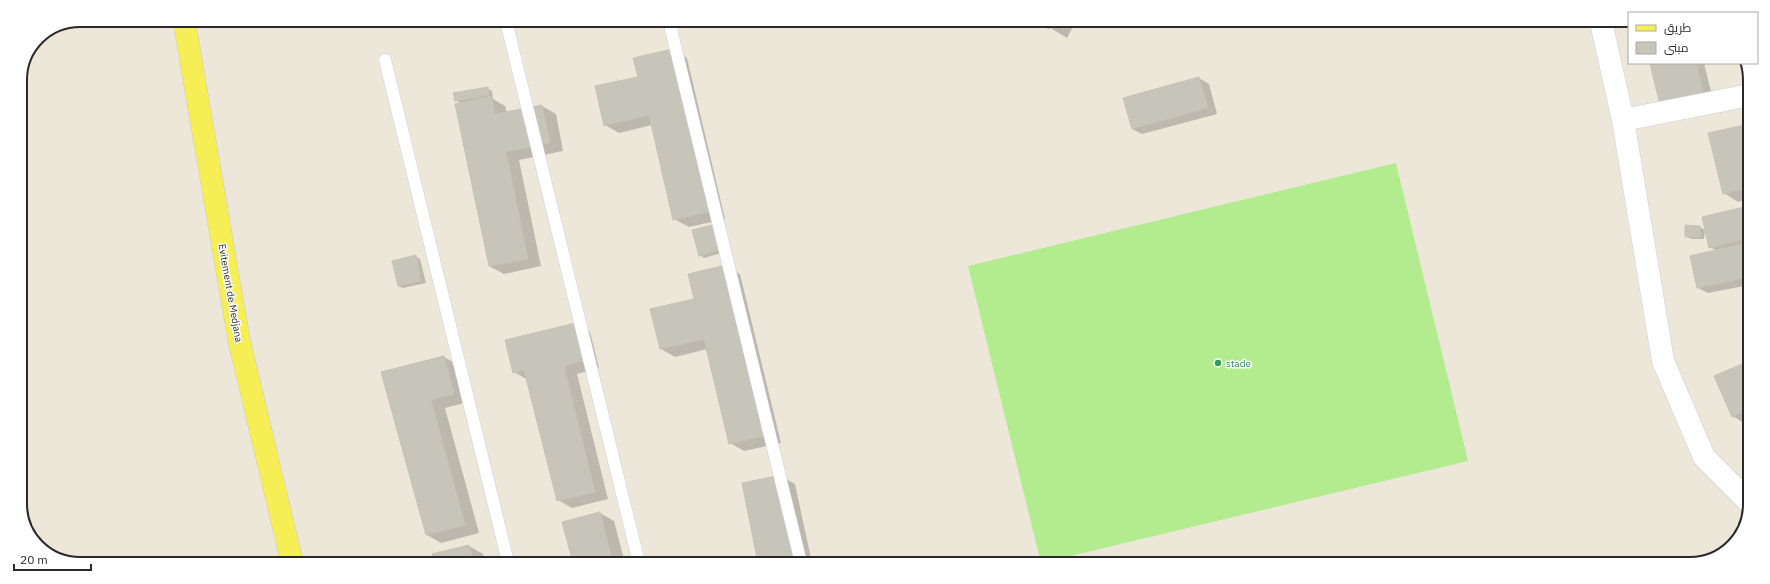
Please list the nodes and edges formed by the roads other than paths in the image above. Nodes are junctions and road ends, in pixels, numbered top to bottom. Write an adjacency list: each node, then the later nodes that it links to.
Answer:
1 (185, 27): 9 (main road, Evitement de Medjana)
2 (507, 27): 11 (lane)
3 (670, 27): 12 (lane)
4 (1602, 27): 7 (street)
5 (385, 60): 10 (lane)
6 (1743, 96): 7 (street)
7 (1623, 120): 8 (street)
8 (1743, 496)
9 (291, 557)
10 (507, 557)
11 (638, 557)
12 (800, 557)

